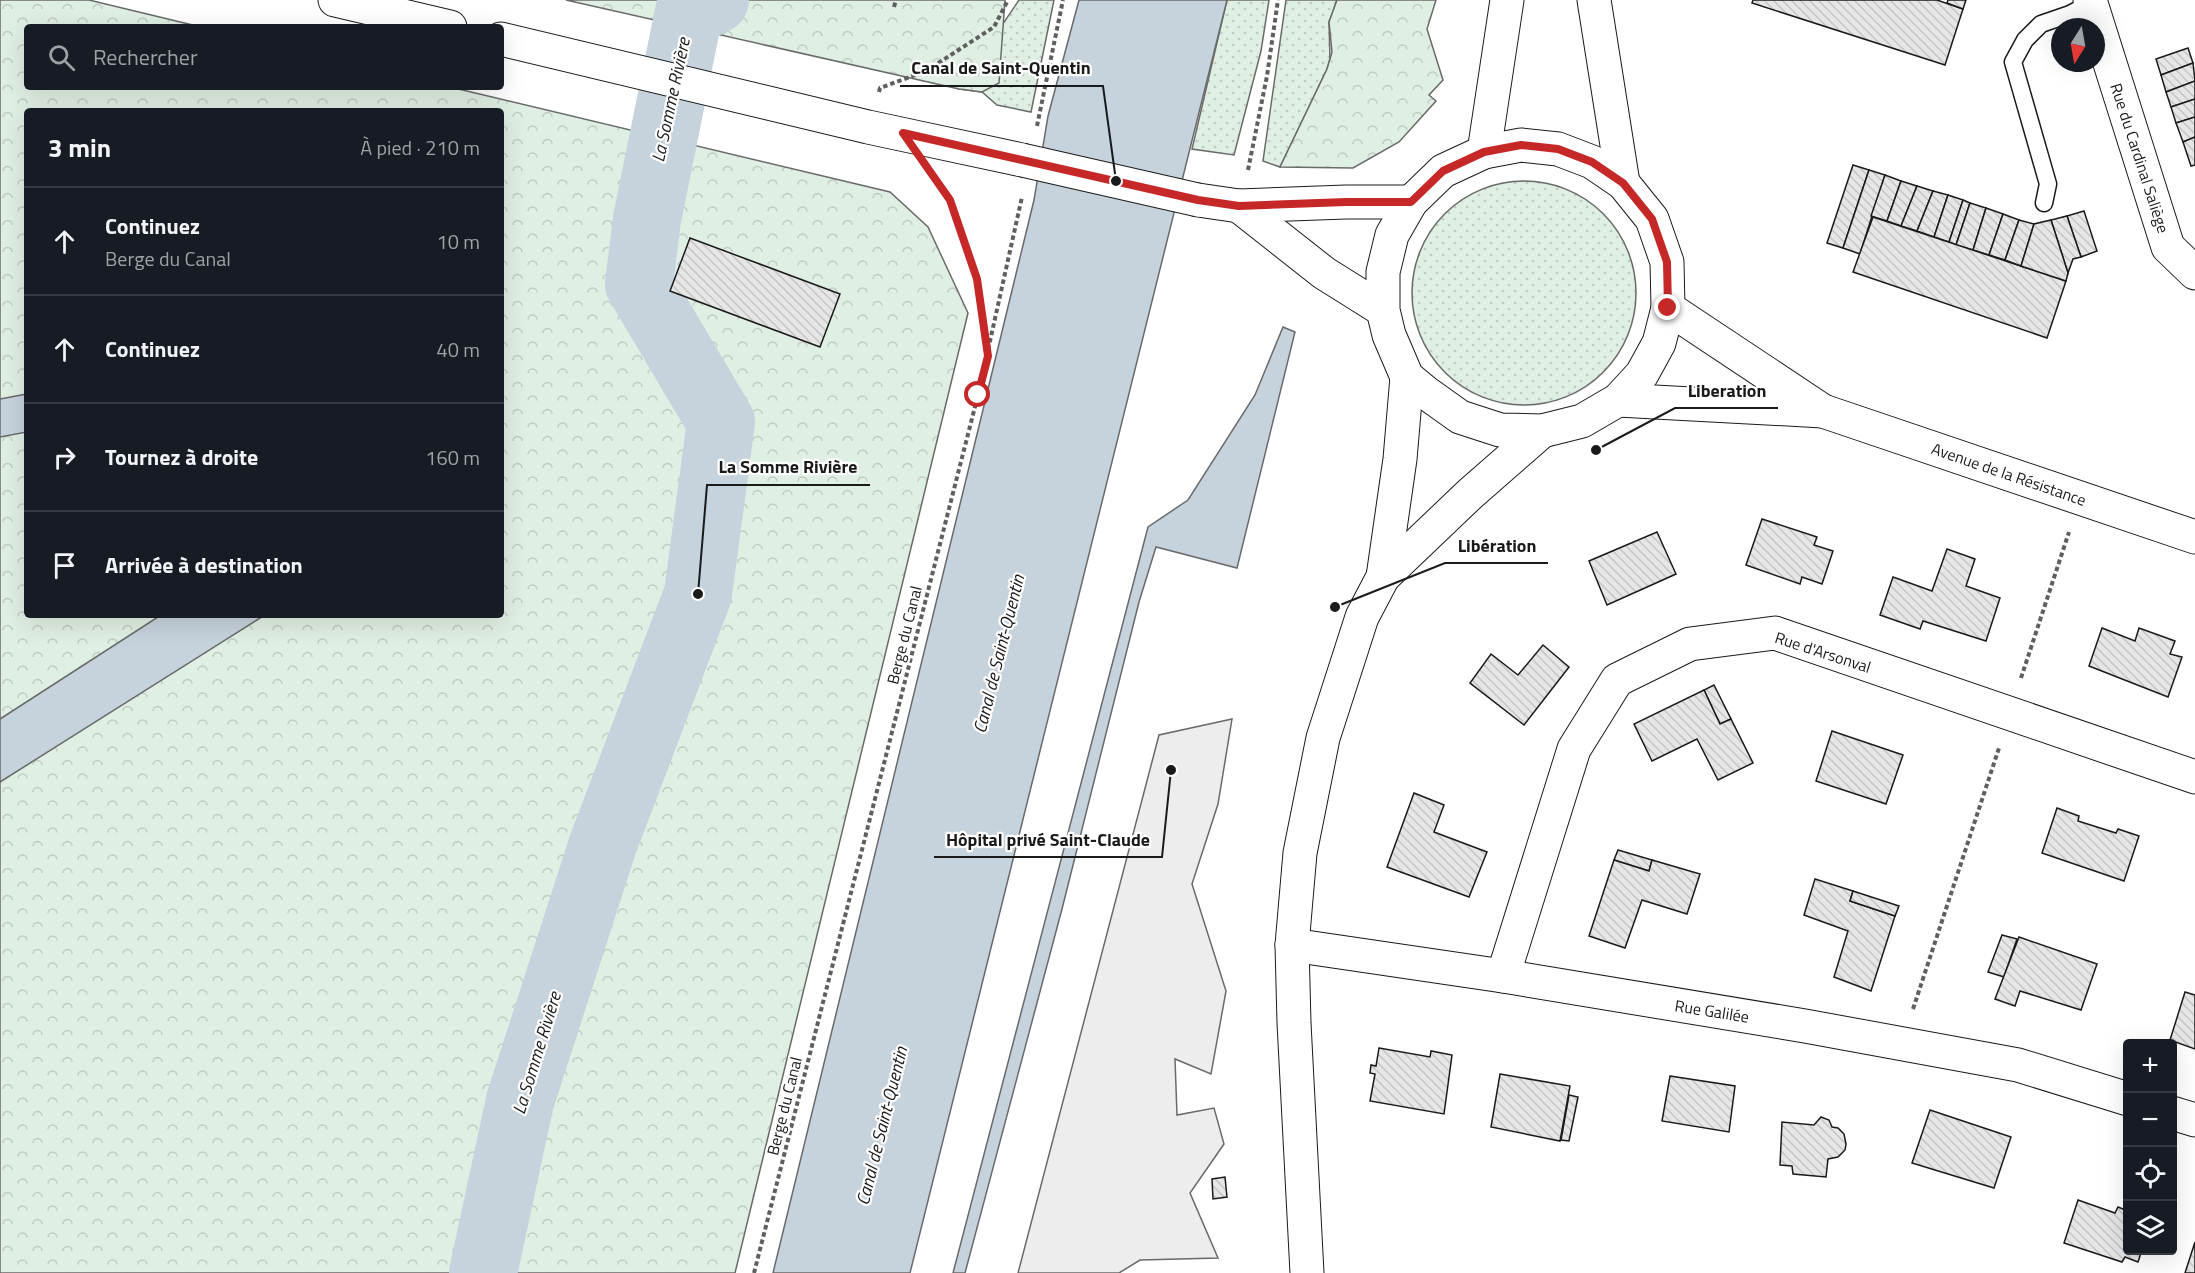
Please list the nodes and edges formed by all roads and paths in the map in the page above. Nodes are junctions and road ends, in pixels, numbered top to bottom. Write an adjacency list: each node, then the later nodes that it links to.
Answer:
1 (335, 0): 10 (street)
2 (896, 0): 9 (path)
3 (1008, 0): 12 (path)
4 (1063, 0): 14 (path)
5 (1278, 0): 20 (path)
6 (1507, 0): 15 (street)
7 (1594, 0): 16 (street)
8 (2094, 1): 19 (lane); 21 (street, Rue du Cardinal Saliège)
9 (894, 7)
10 (437, 24)
11 (504, 40): 13 (street)
12 (880, 88)
13 (903, 133): 14 (street); 24 (path)
14 (1028, 147): 20 (street, bridge)
15 (1484, 152): 16 (street); 18 (street)
16 (1623, 183): 22 (street)
17 (1023, 192): 24 (path, Berge du Canal)
18 (1411, 202): 20 (street); 23 (street)
19 (2044, 203)
20 (1239, 206): 23 (street)
21 (2195, 273)
22 (1668, 308): 26 (street); 27 (street)
23 (1383, 310): 25 (street)
24 (988, 356): 40 (path, Berge du Canal)
25 (1407, 377): 28 (street); 31 (street)
26 (1618, 400): 27 (street); 28 (street)
27 (1823, 411): 29 (street, Avenue de la Résistance)
28 (1542, 431): 31 (street)
29 (2081, 499): 30 (street, Avenue de la Résistance); 32 (path)
30 (2195, 537)
31 (1383, 578): 34 (street)
32 (2010, 715): 33 (street, Rue d'Arsonval); 35 (street, Rue d'Arsonval); 36 (path)
33 (2195, 777)
34 (1292, 945): 35 (street, Rue Galilée); 41 (street)
35 (1503, 976): 36 (street, Rue Galilée)
36 (1901, 1044): 37 (street, Rue Galilée)
37 (2123, 1098)
38 (2177, 1115): 39 (street)
39 (2195, 1120)
40 (754, 1273)
41 (1307, 1273)

